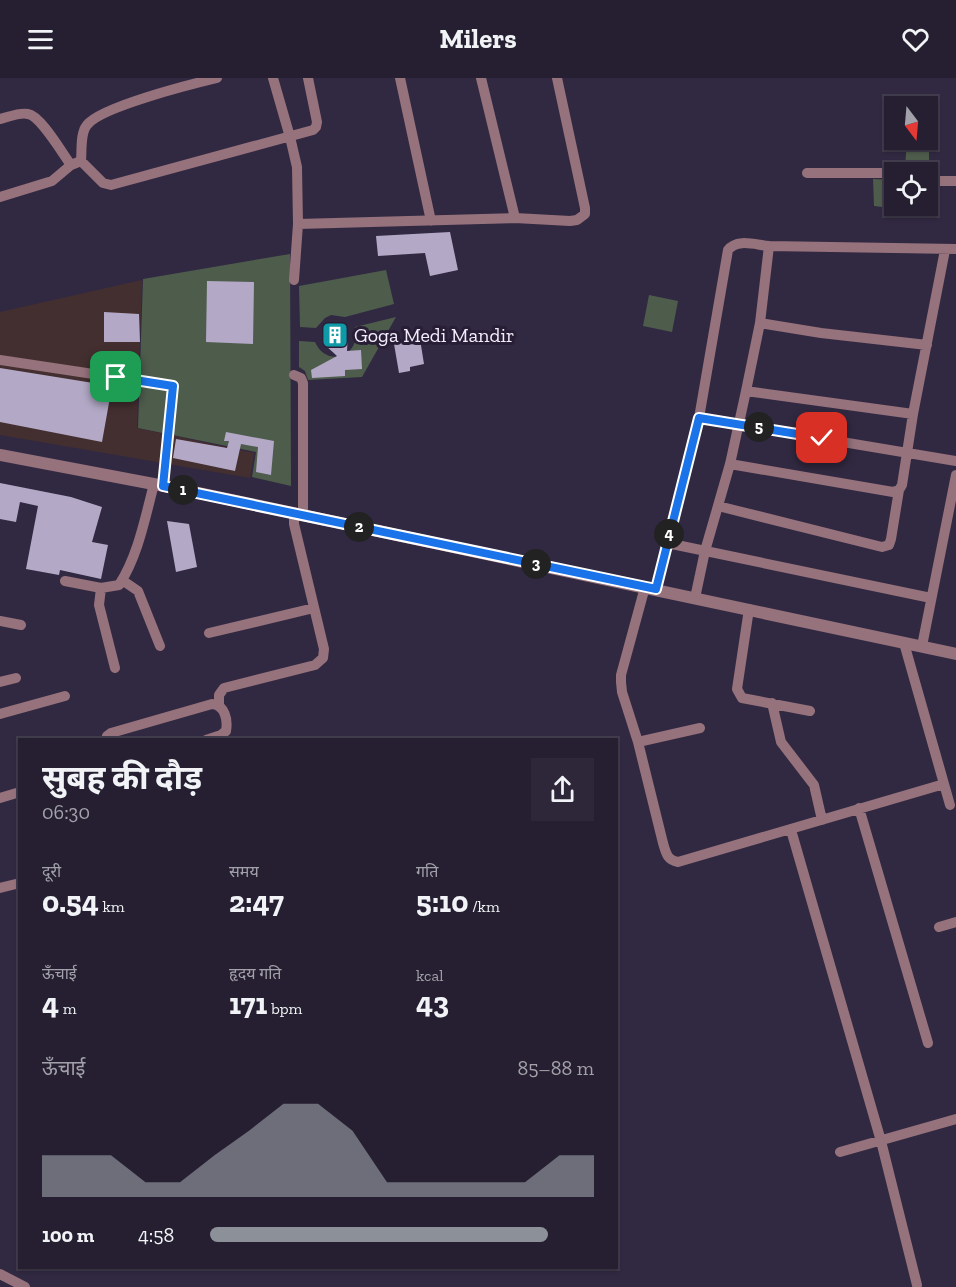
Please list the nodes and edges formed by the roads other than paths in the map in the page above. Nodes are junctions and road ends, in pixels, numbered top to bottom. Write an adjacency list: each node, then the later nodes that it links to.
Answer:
1 (217, 78): 9 (street)
2 (273, 78): 8 (street)
3 (308, 78): 8 (street)
4 (400, 78): 16 (street)
5 (481, 78): 15 (street)
6 (557, 78): 15 (street)
7 (0, 119): 9 (street)
8 (290, 137): 9 (street); 17 (street)
9 (76, 163): 14 (street)
10 (807, 173): 11 (street)
11 (884, 173)
12 (938, 181): 13 (street)
13 (956, 181)
14 (0, 197)
15 (515, 218): 16 (street)
16 (431, 221): 17 (street)
17 (298, 224): 20 (street)
18 (769, 246): 19 (street); 21 (street); 27 (street)
19 (950, 249): 22 (street)
20 (294, 280)
21 (760, 323): 22 (street); 25 (street)
22 (927, 345): 26 (street)
23 (0, 360): 34 (street)
24 (294, 375): 37 (street)
25 (746, 391): 26 (street); 28 (street)
26 (913, 414): 29 (street)
27 (699, 418): 28 (street); 38 (street)
28 (738, 423): 29 (street); 32 (street)
29 (906, 453): 31 (street); 35 (street)
30 (0, 455): 34 (street)
31 (956, 461)
32 (730, 464): 35 (street); 36 (street)
33 (956, 475): 45 (street)
34 (158, 485): 37 (street); 40 (street)
35 (899, 490): 36 (street)
36 (718, 506): 39 (street)
37 (298, 514): 43 (street); 46 (street)
38 (667, 543): 39 (street); 43 (street)
39 (705, 551): 44 (street); 45 (street)
40 (122, 580): 42 (street); 52 (street)
41 (65, 581): 42 (street)
42 (101, 588): 55 (street)
43 (651, 588): 44 (street); 66 (street)
44 (696, 598): 47 (street)
45 (931, 598): 53 (street)
46 (314, 608): 50 (street); 60 (street)
47 (749, 609): 51 (street); 59 (street)
48 (0, 621): 49 (street)
49 (21, 625)
50 (209, 633)
51 (904, 643): 53 (street); 67 (street)
52 (160, 646)
53 (922, 646): 54 (street)
54 (956, 654)
55 (115, 668)
56 (16, 678): 57 (street)
57 (0, 682)
58 (65, 696): 62 (street)
59 (772, 704): 61 (street); 72 (street)
60 (219, 705): 64 (street); 65 (street)
61 (810, 711)
62 (0, 714)
63 (700, 728): 66 (street)
64 (106, 738)
65 (212, 738)
66 (638, 742): 73 (street)
67 (944, 784): 70 (street); 71 (street)
68 (18, 793): 69 (street)
69 (0, 798)
70 (950, 805)
71 (859, 808): 72 (street); 78 (street)
72 (822, 820): 73 (street)
73 (792, 830): 80 (street)
74 (18, 884): 75 (street)
75 (0, 888)
76 (956, 922): 77 (street)
77 (939, 927)
78 (928, 1043)
79 (955, 1122): 80 (street)
80 (880, 1141): 81 (street); 83 (street)
81 (840, 1152)
82 (0, 1274): 84 (street)
83 (917, 1285)
84 (25, 1287)

